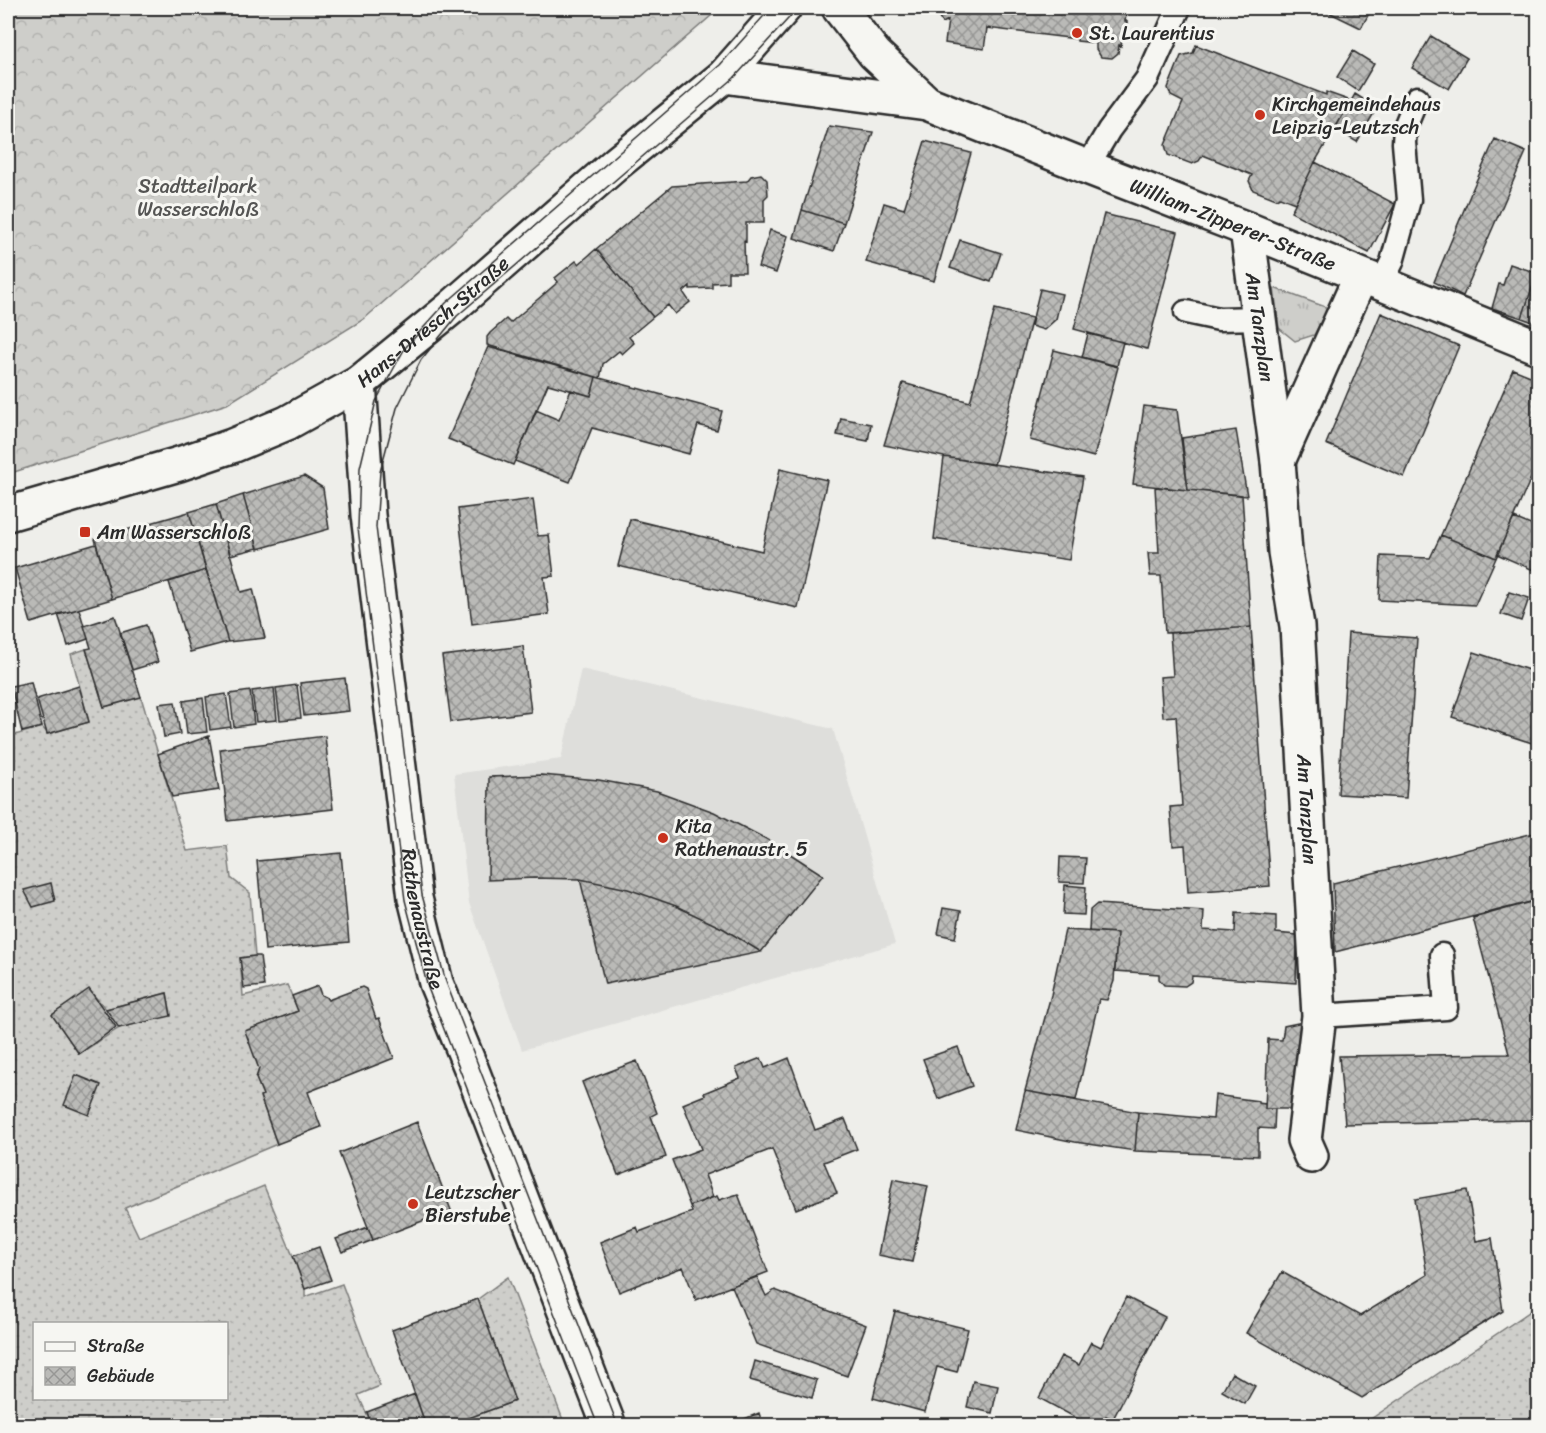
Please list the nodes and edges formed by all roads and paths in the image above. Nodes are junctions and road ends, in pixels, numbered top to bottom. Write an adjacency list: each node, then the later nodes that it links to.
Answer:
1 (784, 8): 4 (street, Hans-Driesch-Straße)
2 (839, 8): 6 (street, William-Zipperer-Straße)
3 (1179, 8): 7 (lane)
4 (724, 76): 6 (street, William-Zipperer-Straße); 13 (street, Hans-Driesch-Straße)
5 (1417, 98): 9 (lane)
6 (927, 103): 7 (street, William-Zipperer-Straße)
7 (1087, 167): 8 (street, William-Zipperer-Straße)
8 (1247, 229): 9 (street, William-Zipperer-Straße); 11 (street, Am Tanzplan)
9 (1371, 280): 12 (street, William-Zipperer-Straße); 14 (street, Am Tanzplan)
10 (1186, 312): 11 (lane)
11 (1259, 318): 14 (street, Am Tanzplan)
12 (1539, 347)
13 (359, 383): 15 (street, Hans-Driesch-Straße); 19 (street, Rathenaustraße)
14 (1278, 460): 17 (street, Am Tanzplan)
15 (8, 514)
16 (1442, 955): 17 (lane)
17 (1319, 1016): 18 (street, Am Tanzplan)
18 (1311, 1156)
19 (609, 1425)

